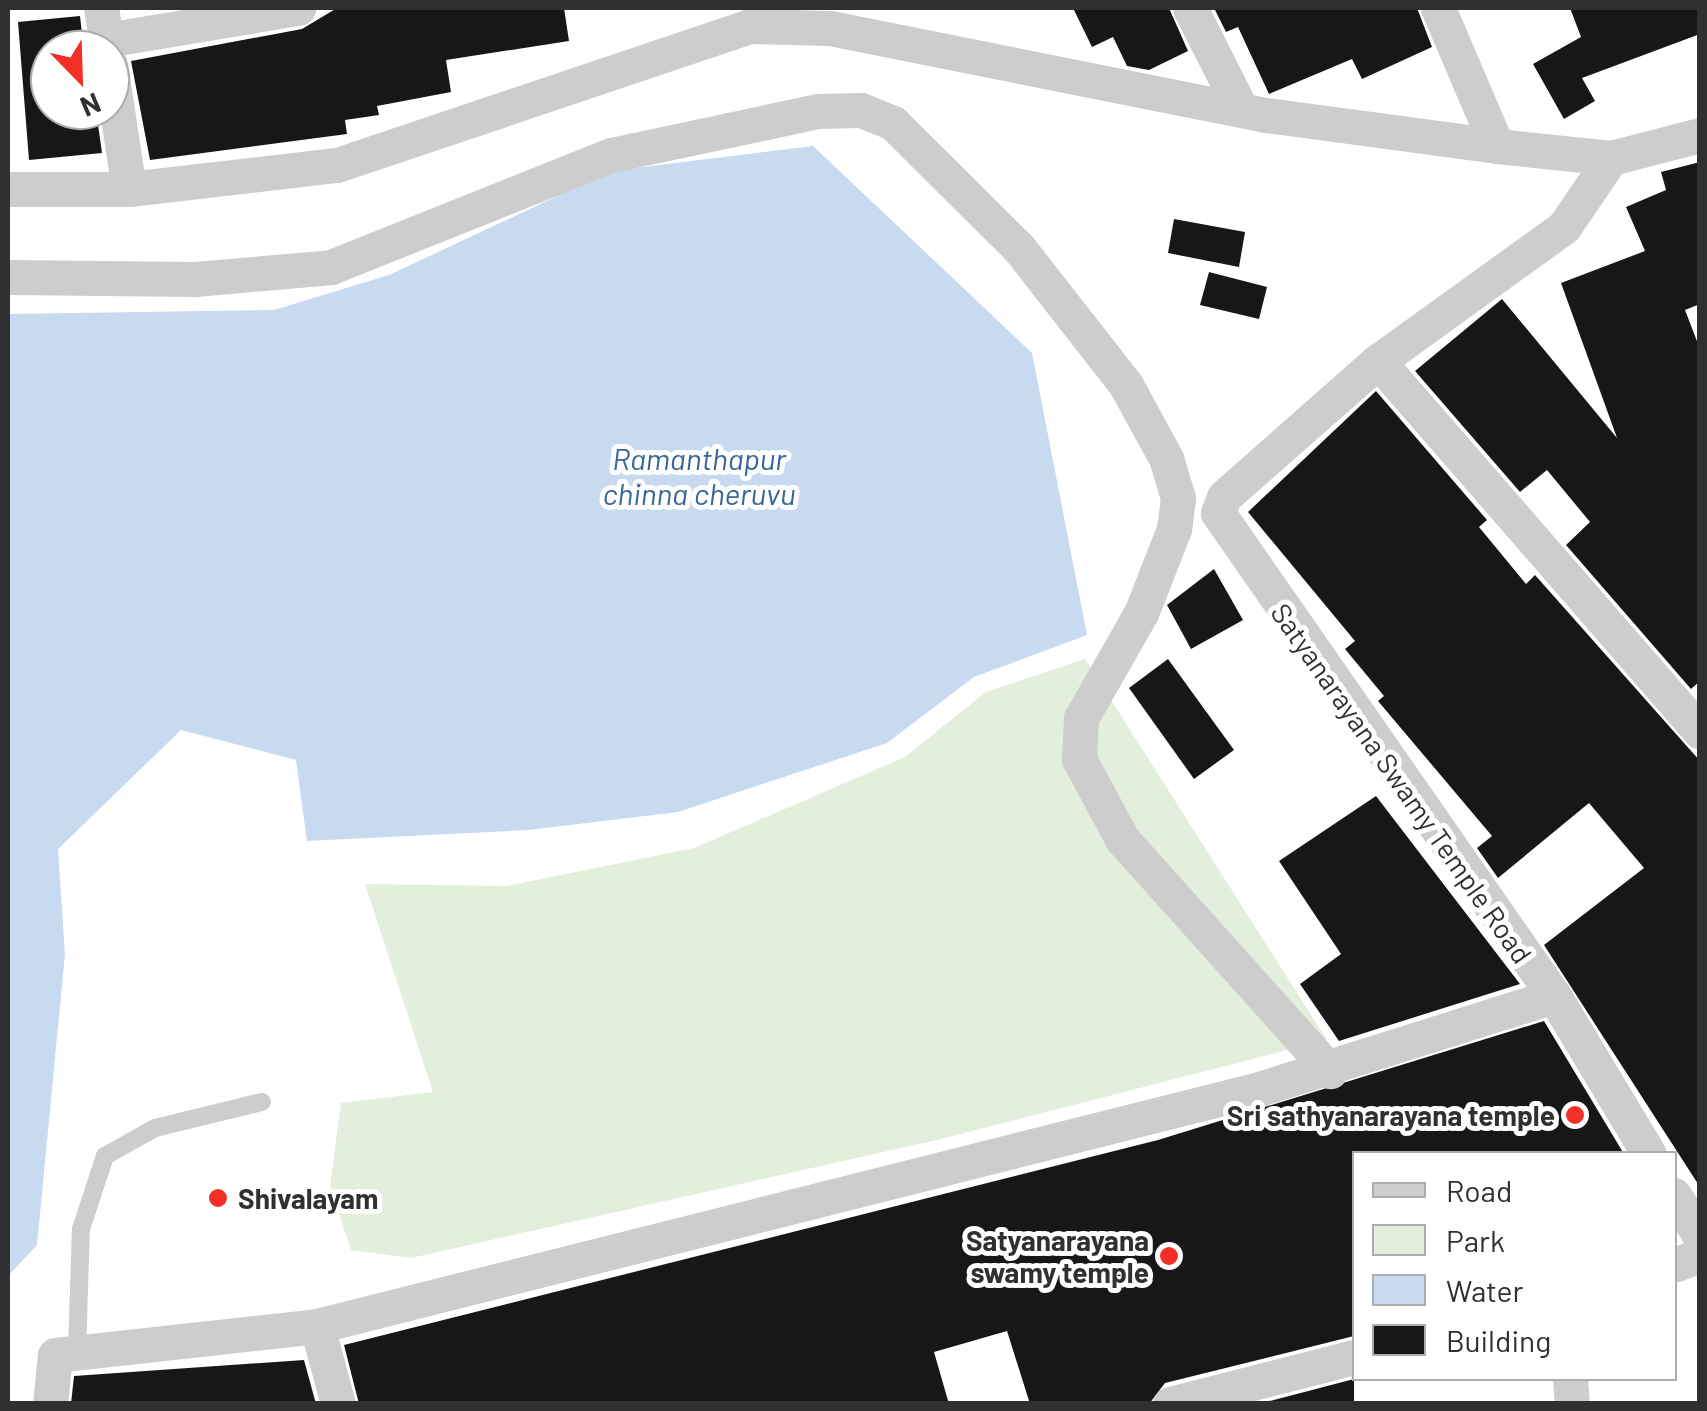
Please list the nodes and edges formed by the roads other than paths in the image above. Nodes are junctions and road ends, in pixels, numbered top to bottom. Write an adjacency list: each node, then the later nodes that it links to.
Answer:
1 (298, 8): 5 (street)
2 (1190, 8): 6 (street)
3 (1438, 8): 9 (street)
4 (747, 17): 6 (street); 12 (street)
5 (130, 36)
6 (1241, 109): 9 (street)
7 (120, 130): 12 (street)
8 (1700, 134): 10 (street)
9 (1496, 146): 10 (street)
10 (1611, 158): 14 (street)
11 (8, 189): 12 (street)
12 (130, 189)
13 (8, 277): 17 (street)
14 (1378, 362): 15 (street); 16 (street, Satyanarayana Swamy Temple Road)
15 (1700, 732)
16 (1554, 996): 17 (street); 19 (street, Satyanarayana Swamy Temple Road)
17 (1330, 1071): 22 (street)
18 (262, 1102): 23 (lane)
19 (1648, 1151)
20 (1677, 1200): 21 (street)
21 (1700, 1236)
22 (318, 1326): 23 (street); 26 (street)
23 (77, 1352): 25 (street)
24 (1352, 1358): 27 (street)
25 (50, 1404)
26 (338, 1404)
27 (1170, 1404)

